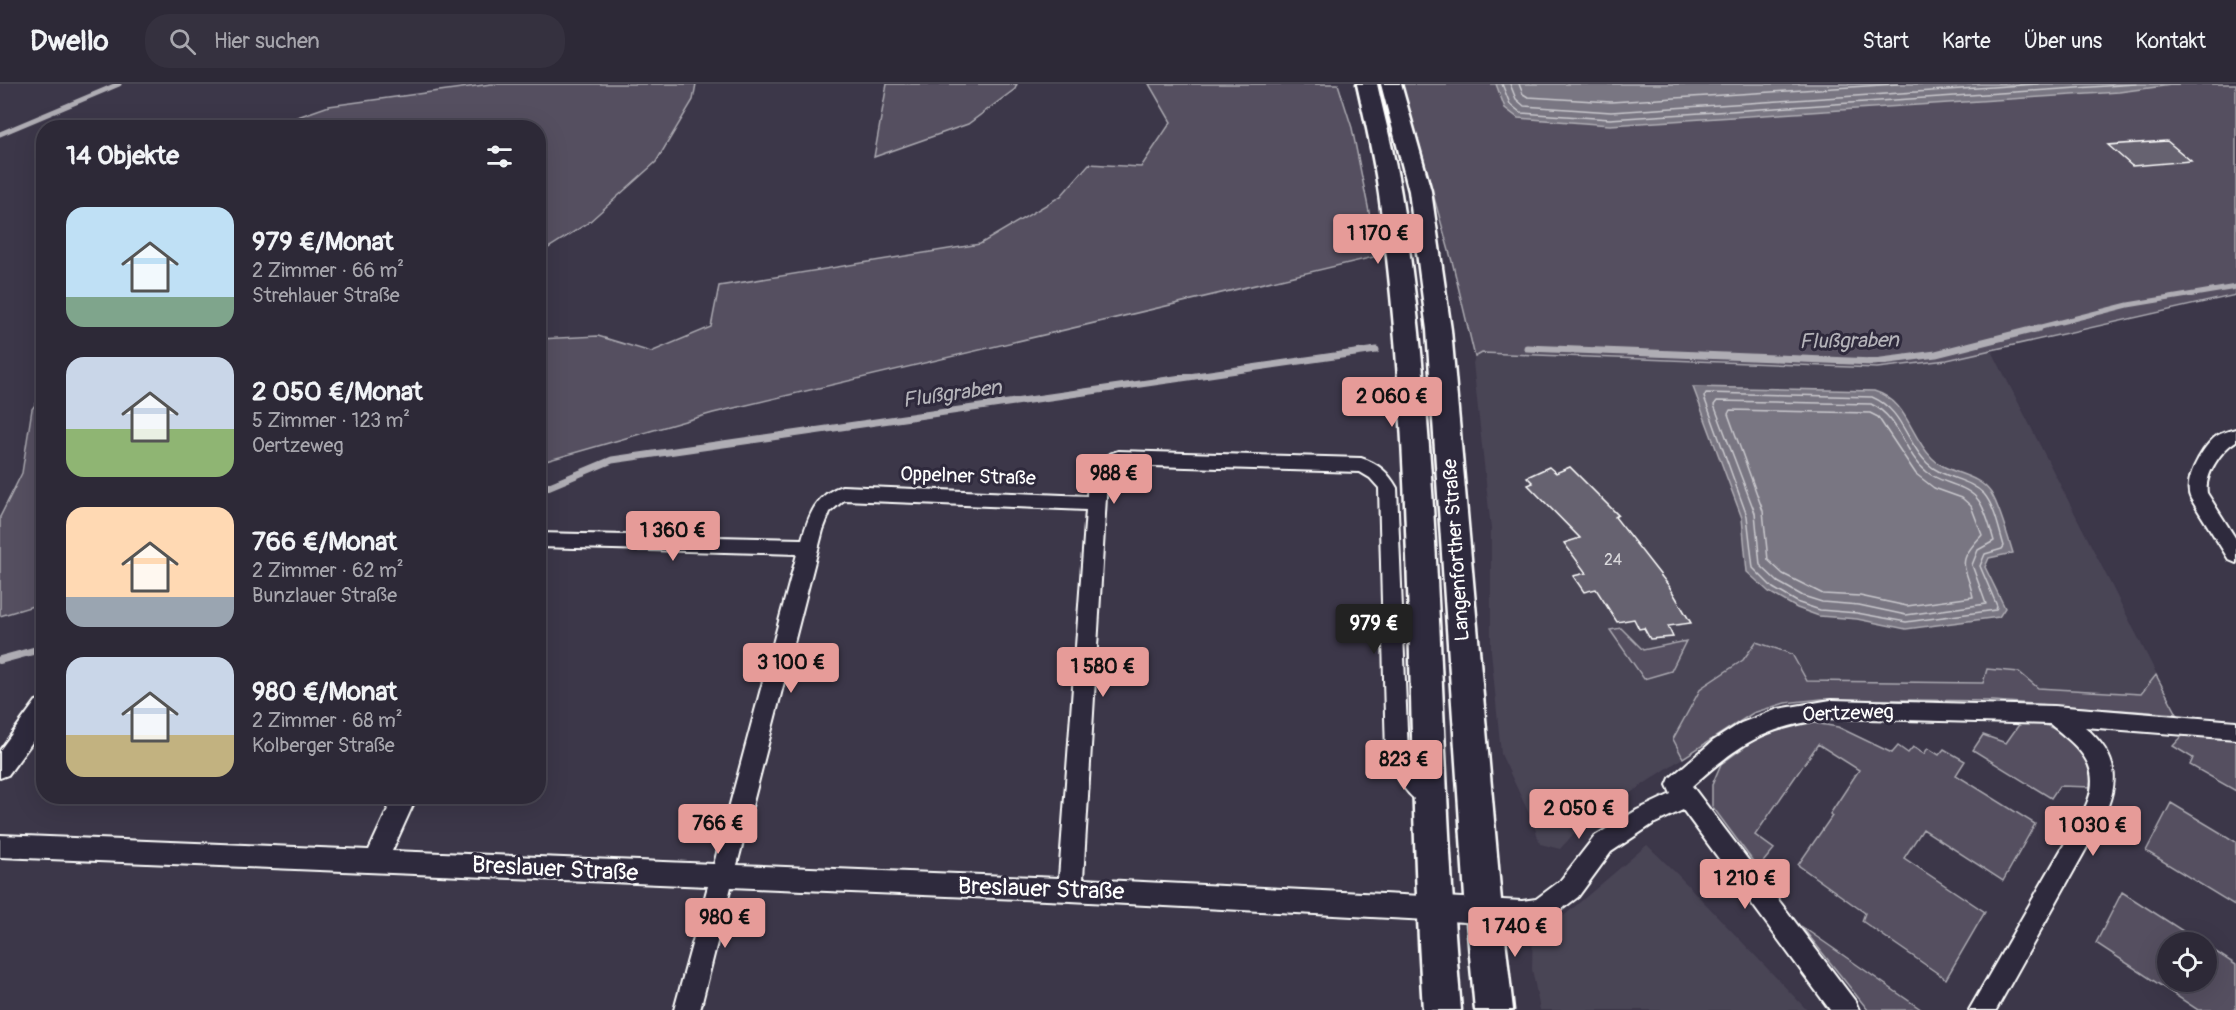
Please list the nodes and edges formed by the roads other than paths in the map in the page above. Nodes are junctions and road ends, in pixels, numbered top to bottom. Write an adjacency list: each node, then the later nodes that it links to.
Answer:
1 (1366, 84): 13 (main road, Langenforther Straße)
2 (1391, 84): 20 (main road, Langenforther Straße)
3 (2236, 435): 7 (street)
4 (1096, 503): 6 (street, Oppelner Straße); 13 (street); 18 (street)
5 (546, 540): 6 (street)
6 (809, 547): 17 (street)
7 (2236, 555)
8 (2054, 715): 10 (street, Oertzeweg); 12 (street, Oertzeweg); 25 (street)
9 (36, 719): 11 (street)
10 (2236, 730)
11 (0, 768)
12 (1682, 791): 20 (street, Oertzeweg); 24 (street)
13 (1430, 798): 19 (main road, Langenforther Straße)
14 (402, 804): 16 (street)
15 (0, 846): 16 (street, Breslauer Straße)
16 (376, 861): 17 (street, Breslauer Straße)
17 (722, 876): 18 (street, Breslauer Straße); 21 (street)
18 (1070, 890): 19 (street, Breslauer Straße)
19 (1434, 908): 20 (street, Oertzeweg); 22 (main road, Langenforther Straße)
20 (1484, 912): 23 (main road, Langenforther Straße)
21 (687, 1010)
22 (1442, 1010)
23 (1494, 1010)
24 (1846, 1010)
25 (1982, 1010)

